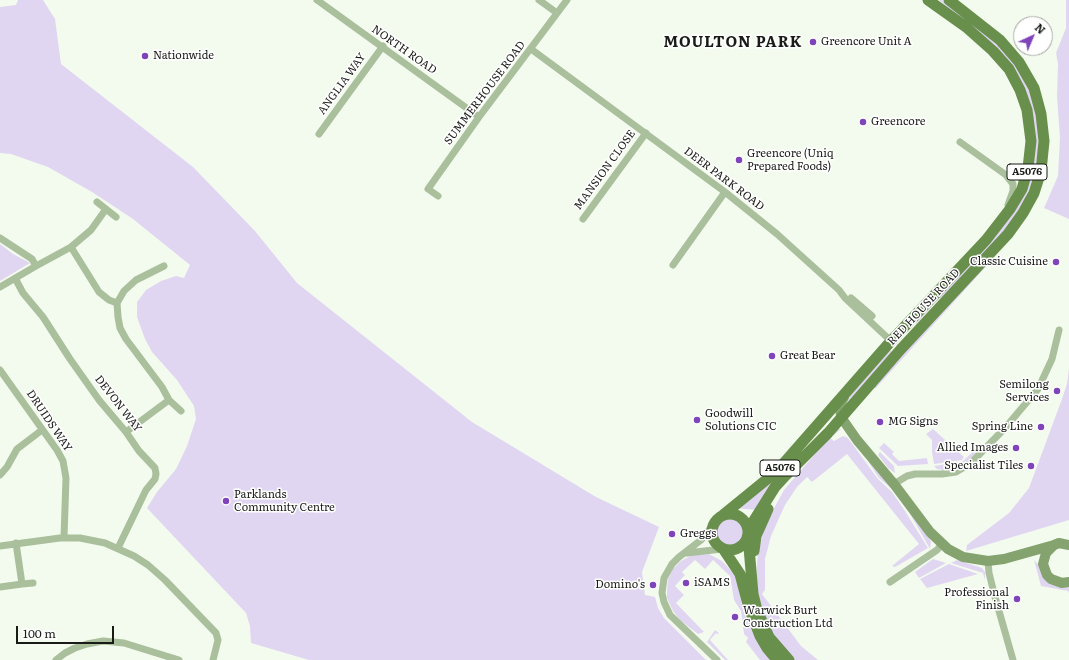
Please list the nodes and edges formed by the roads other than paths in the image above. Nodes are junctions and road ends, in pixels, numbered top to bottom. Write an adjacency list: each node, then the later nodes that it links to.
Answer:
1 (317, 0): 7 (street, NORTH ROAD)
2 (539, 0): 6 (street)
3 (567, 0): 6 (street, SUMMERHOUSE ROAD)
4 (928, 0): 13 (main road, RED HOUSE ROAD / A5076)
5 (949, 0): 31 (main road)
6 (557, 13): 8 (street, SUMMERHOUSE ROAD)
7 (383, 46): 9 (street, NORTH ROAD); 10 (street, ANGLIA WAY)
8 (531, 49): 9 (street, SUMMERHOUSE ROAD); 11 (street, DEER PARK ROAD)
9 (479, 117): 16 (street, SUMMERHOUSE ROAD)
10 (319, 134)
11 (646, 134): 15 (street, DEER PARK ROAD); 21 (street, MANSION CLOSE)
12 (960, 142): 14 (street)
13 (1028, 168): 14 (street); 20 (main road, RED HOUSE ROAD / A5076)
14 (1006, 176): 20 (street)
15 (725, 192): 24 (street); 31 (street, DEER PARK ROAD)
16 (438, 196)
17 (98, 202): 18 (street)
18 (106, 209): 19 (street); 23 (street)
19 (116, 217)
20 (1004, 218): 31 (main road, RED HOUSE ROAD / A5076)
21 (583, 220)
22 (0, 238): 25 (street)
23 (71, 247): 25 (street); 29 (street)
24 (673, 265)
25 (36, 266): 27 (street)
26 (164, 266): 29 (street)
27 (15, 278): 28 (street); 41 (street, DEVON WAY)
28 (0, 287)
29 (117, 302): 34 (street)
30 (1059, 330): 45 (street)
31 (897, 341): 33 (main road, RED HOUSE ROAD / A5076); 35 (main road)
32 (0, 370): 40 (street, DRUIDS WAY)
33 (845, 394): 37 (main road, RED HOUSE ROAD / A5076); 38 (street)
34 (169, 400): 36 (street); 41 (street)
35 (856, 401): 38 (main road); 39 (street)
36 (181, 411)
37 (828, 413): 38 (street); 46 (main road, RED HOUSE ROAD / A5076)
38 (842, 414): 39 (street); 42 (street); 44 (main road)
39 (853, 425): 42 (street)
40 (42, 430): 43 (street); 49 (street, DRUIDS WAY)
41 (126, 432): 54 (street, DEVON WAY)
42 (867, 451): 45 (street)
43 (0, 475)
44 (786, 475): 48 (main road); 60 (main road)
45 (894, 484): 52 (street)
46 (723, 515): 47 (main road); 48 (main road)
47 (713, 525): 55 (main road); 57 (street)
48 (748, 533): 55 (main road); 60 (main road)
49 (64, 538): 50 (street); 54 (street)
50 (16, 543): 53 (street); 63 (street)
51 (1063, 543): 56 (street); 59 (street)
52 (942, 544): 58 (street); 61 (street)
53 (0, 546)
54 (118, 548): 68 (street)
55 (723, 549): 57 (street); 70 (main road)
56 (1026, 552): 58 (street); 59 (street)
57 (684, 553): 69 (street)
58 (988, 561): 72 (street)
59 (1043, 564): 62 (street)
60 (751, 576): 71 (main road)
61 (890, 582)
62 (1069, 582)
63 (22, 584): 64 (street); 65 (street)
64 (33, 584)
65 (0, 587)
66 (56, 660): 67 (street)
67 (179, 660)
68 (213, 660)
69 (717, 660)
70 (777, 660)
71 (789, 660)
72 (1013, 660)

